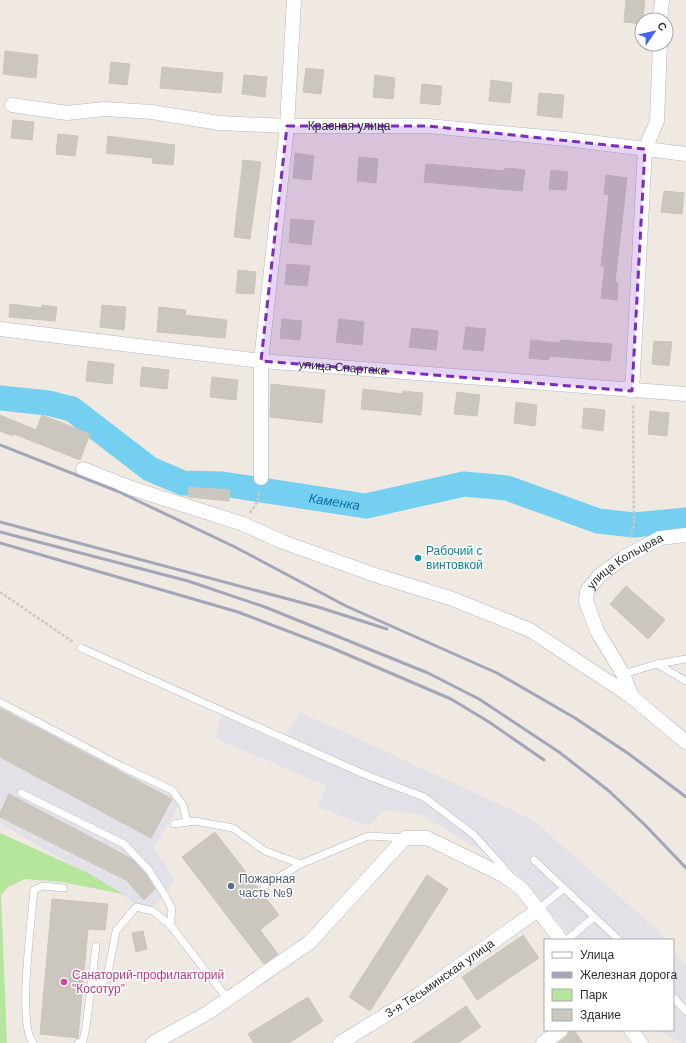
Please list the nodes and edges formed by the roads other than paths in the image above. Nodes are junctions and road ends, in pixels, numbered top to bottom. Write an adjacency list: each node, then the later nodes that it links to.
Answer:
1 (294, 0): 6 (street)
2 (662, 0): 3 (street)
3 (661, 12)
4 (660, 52): 7 (street)
5 (12, 105): 6 (street, Красная улица)
6 (287, 126): 7 (street, Красная улица); 10 (street)
7 (645, 149): 8 (street, Красная улица); 11 (street)
8 (686, 154)
9 (0, 329): 10 (street, улица Спартака)
10 (261, 361): 11 (street, улица Спартака); 14 (street)
11 (632, 391): 12 (street, улица Спартака)
12 (686, 394)
13 (83, 469): 21 (street)
14 (261, 478)
15 (686, 535): 19 (street, улица Кольцова)
16 (81, 648): 33 (lane)
17 (686, 659): 18 (lane)
18 (657, 664): 19 (lane); 20 (lane)
19 (623, 674): 21 (street, улица Кольцова)
20 (686, 681)
21 (632, 696): 23 (street, улица Кольцова)
22 (0, 702): 25 (lane)
23 (686, 742)
24 (21, 793): 36 (lane)
25 (187, 822): 26 (lane); 29 (lane)
26 (174, 824)
27 (405, 838): 29 (lane); 33 (street); 42 (street)
28 (534, 860): 32 (lane)
29 (301, 864): 30 (lane)
30 (264, 886)
31 (64, 888): 47 (lane)
32 (564, 888): 34 (lane); 35 (lane)
33 (522, 889): 34 (street)
34 (538, 910): 37 (street); 50 (street, 3-я Тесьминская улица)
35 (594, 917): 38 (lane); 39 (lane)
36 (170, 925): 41 (lane); 42 (lane)
37 (561, 939)
38 (568, 939)
39 (618, 939)
40 (96, 946): 41 (lane)
41 (92, 984): 48 (lane)
42 (227, 998): 49 (street)
43 (674, 998): 44 (lane)
44 (686, 1011)
45 (560, 1031): 51 (street)
46 (631, 1031): 52 (street)
47 (33, 1043)
48 (78, 1043)
49 (153, 1043)
50 (340, 1043)
51 (543, 1043)
52 (641, 1043)

